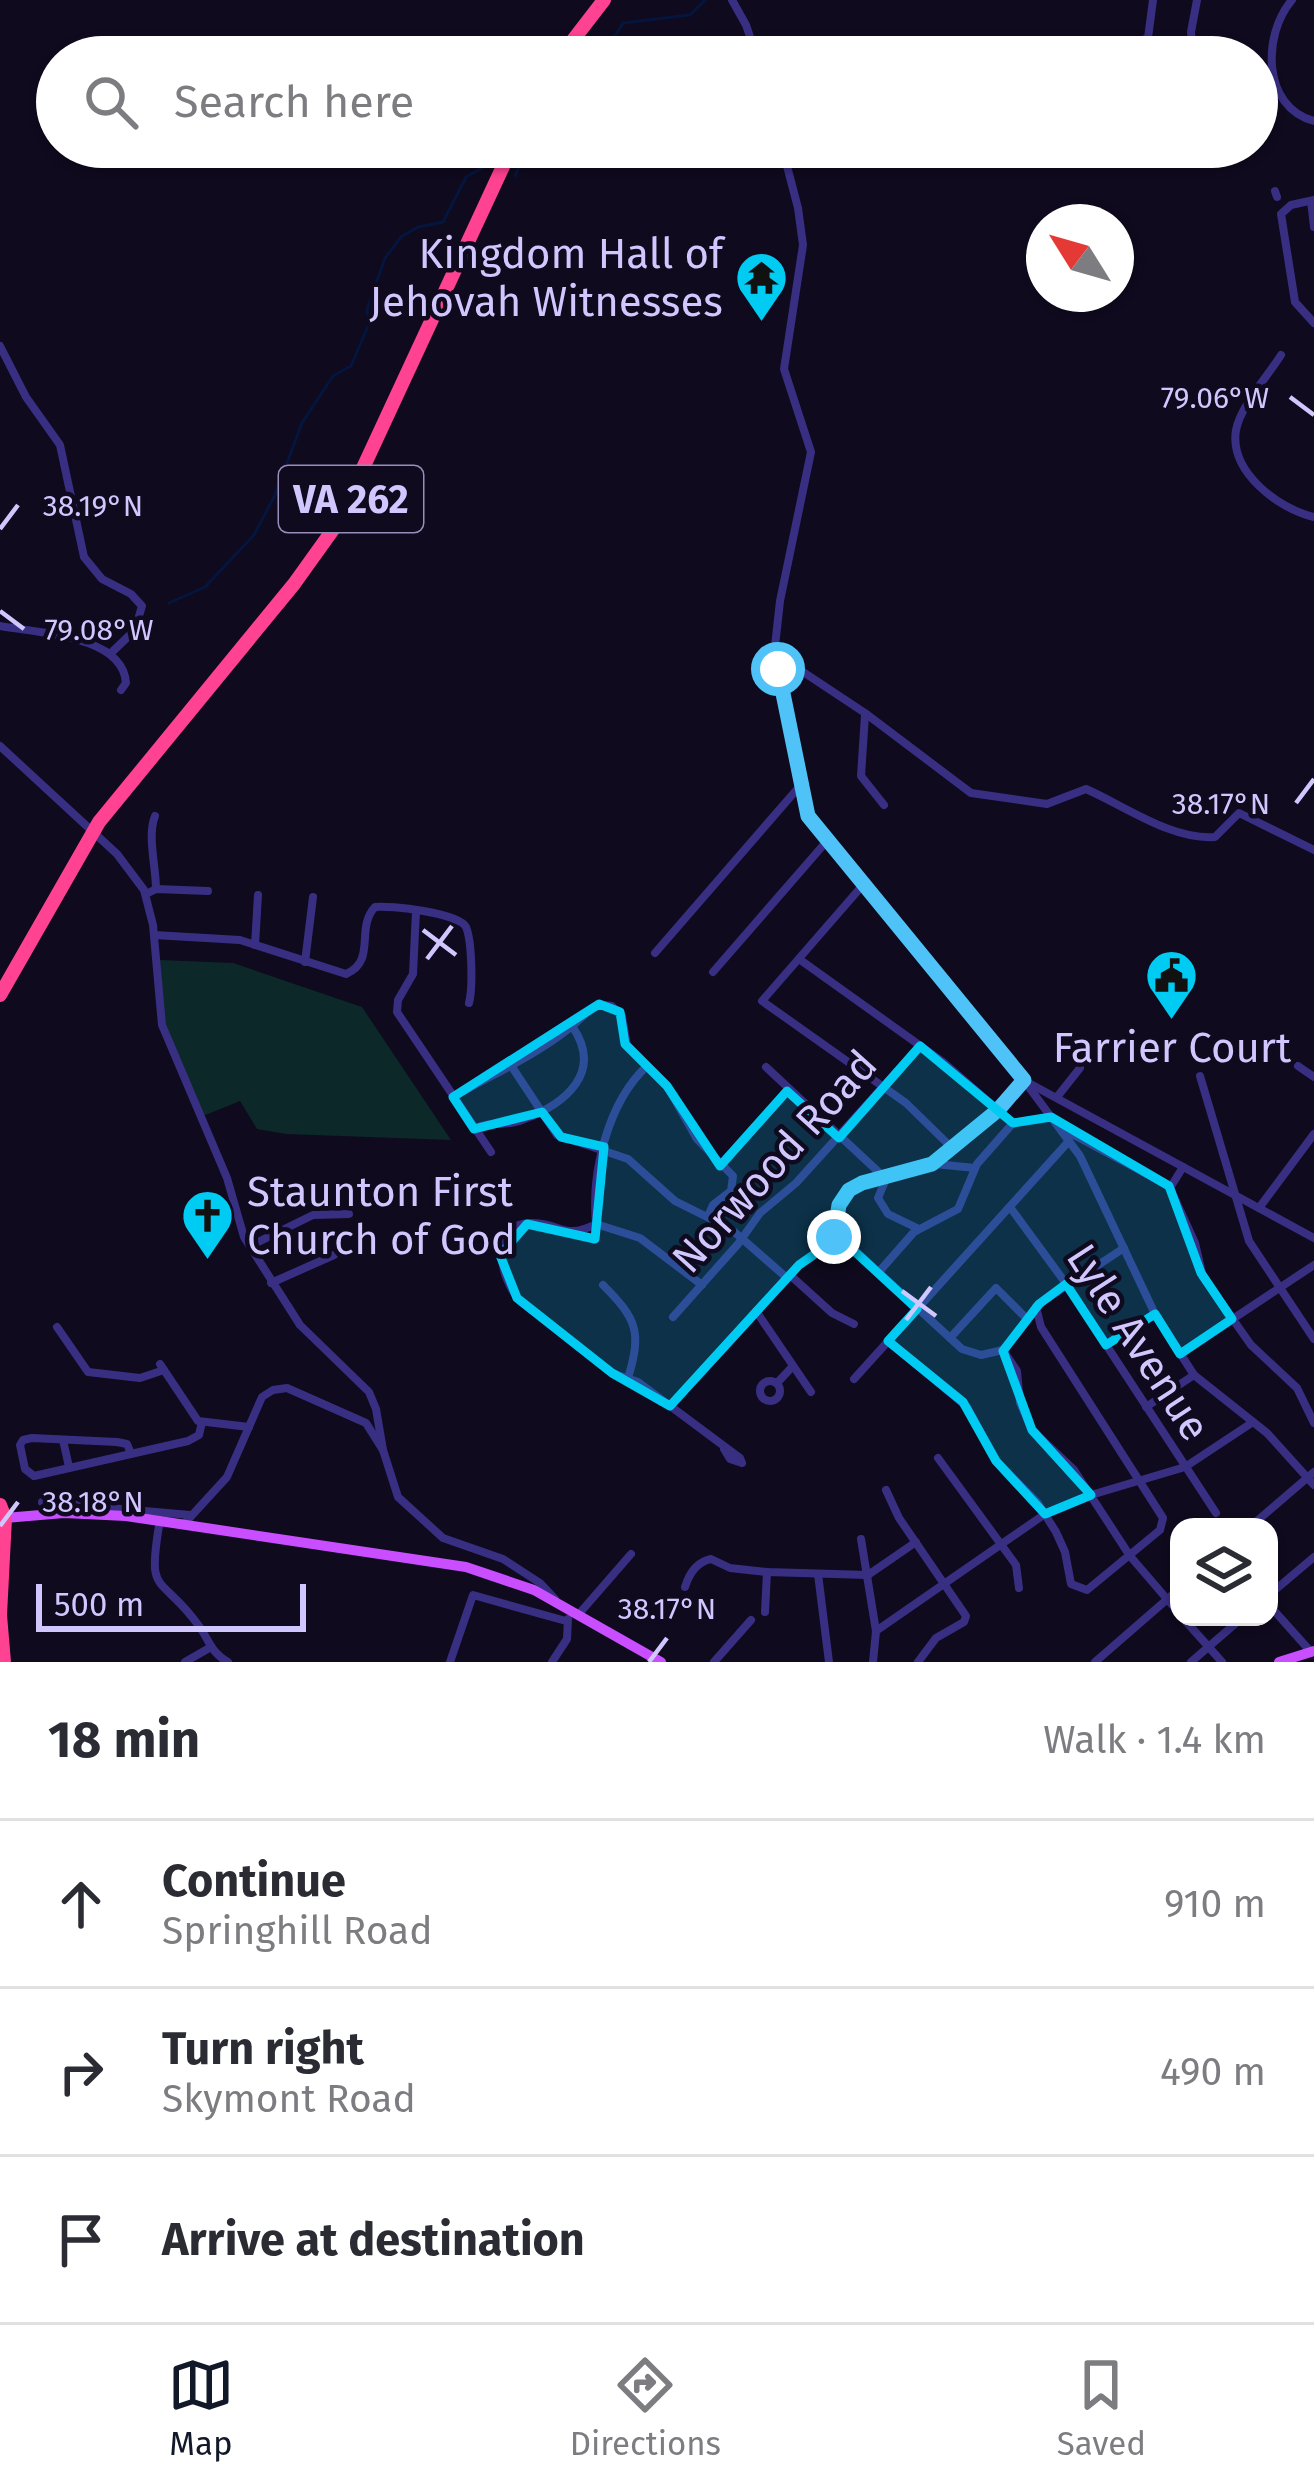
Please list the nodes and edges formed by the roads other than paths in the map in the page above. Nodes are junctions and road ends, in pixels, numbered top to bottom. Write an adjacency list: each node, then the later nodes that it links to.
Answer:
1 (604, 0): 6 (highway)
2 (732, 0): 7 (street)
3 (1153, 0): 8 (street)
4 (1197, 0): 9 (street)
5 (1292, 0): 10 (street)
6 (576, 36)
7 (750, 36)
8 (1148, 36)
9 (1191, 36)
10 (1277, 36)
11 (1278, 88): 12 (street)
12 (1314, 122)
13 (502, 168): 30 (highway, VA 262)
14 (788, 168): 23 (street)
15 (1312, 200): 16 (street); 17 (street)
16 (1314, 227)
17 (1314, 322)
18 (0, 346): 22 (street)
19 (1281, 355): 20 (street)
20 (1314, 517)
21 (0, 626): 22 (street)
22 (111, 653): 24 (street)
23 (776, 654): 25 (street); 27 (street)
24 (122, 690)
25 (865, 713): 28 (street); 32 (street)
26 (0, 746): 30 (street)
27 (800, 785): 31 (street); 42 (street)
28 (884, 805)
29 (155, 816): 34 (street)
30 (92, 832): 36 (street); 46 (highway, VA 262)
31 (826, 842): 33 (street); 45 (street)
32 (1314, 850)
33 (862, 886): 43 (street); 57 (street)
34 (156, 890): 35 (street); 36 (street)
35 (208, 891)
36 (146, 894): 40 (street)
37 (258, 895): 41 (street)
38 (313, 898): 44 (street)
39 (416, 911): 44 (street); 47 (street); 60 (street)
40 (154, 935): 41 (street); 89 (street)
41 (255, 945): 44 (street)
42 (655, 953)
43 (799, 959): 49 (street); 58 (street)
44 (305, 962)
45 (713, 972)
46 (0, 995)
47 (469, 1003)
48 (572, 1026): 50 (street); 52 (street); 62 (street)
49 (920, 1046): 58 (street, Norwood Road); 63 (street)
50 (647, 1066): 71 (street); 73 (street)
51 (1298, 1066): 56 (street)
52 (512, 1067): 60 (street); 62 (street)
53 (766, 1067): 59 (street)
54 (1080, 1068): 61 (street)
55 (1200, 1076): 79 (street)
56 (1314, 1077)
57 (1024, 1080): 61 (street); 63 (street); 64 (street)
58 (883, 1088): 68 (street, Norwood Road); 70 (street)
59 (787, 1090): 68 (street); 73 (street)
60 (453, 1097): 66 (street)
61 (1058, 1097): 75 (street)
62 (541, 1110): 66 (street); 71 (street)
63 (998, 1110): 65 (street); 70 (street)
64 (1055, 1122): 65 (street); 69 (street); 78 (street)
65 (1013, 1124): 76 (street)
66 (474, 1129): 72 (street)
67 (1314, 1134): 81 (street)
68 (838, 1138): 77 (street); 87 (street, Norwood Road)
69 (1069, 1141): 80 (street); 90 (street)
70 (951, 1147): 74 (street)
71 (604, 1148): 83 (street); 84 (street)
72 (490, 1151)
73 (722, 1164): 83 (street)
74 (932, 1164): 76 (street); 77 (street)
75 (1183, 1167): 78 (street); 79 (street)
76 (975, 1168): 85 (street)
77 (886, 1178): 85 (street); 86 (street)
78 (1170, 1188): 106 (street)
79 (1235, 1195): 81 (street); 99 (street)
80 (1010, 1207): 98 (street, Lyle Avenue); 101 (street)
81 (1259, 1208): 88 (street)
82 (349, 1214): 89 (street)
83 (708, 1216): 87 (street)
84 (596, 1224): 97 (street); 119 (street)
85 (919, 1228): 93 (street)
86 (836, 1234): 93 (street); 94 (street)
87 (742, 1238): 94 (street); 97 (street, Norwood Road)
88 (1314, 1238)
89 (249, 1246): 95 (street)
90 (1124, 1248): 98 (street); 103 (street)
91 (334, 1256): 95 (street)
92 (1314, 1265): 99 (street)
93 (878, 1273): 101 (street)
94 (789, 1276): 102 (street); 107 (street)
95 (271, 1283): 131 (street)
96 (603, 1285): 119 (street)
97 (702, 1285): 104 (street, Norwood Road)
98 (1067, 1285): 100 (street); 114 (street, Lyle Avenue)
99 (1280, 1288): 106 (street); 112 (street)
100 (1036, 1307): 105 (street); 110 (street)
101 (917, 1309): 111 (street); 113 (street)
102 (756, 1311): 117 (street); 123 (street)
103 (1155, 1314): 114 (street); 116 (street)
104 (673, 1317)
105 (1027, 1319): 109 (street); 111 (street)
106 (1232, 1319): 116 (street); 127 (street)
107 (854, 1324)
108 (57, 1327): 126 (street)
109 (1018, 1330): 110 (street); 115 (street)
110 (1045, 1332): 137 (street)
111 (950, 1338): 115 (street)
112 (1314, 1339)
113 (888, 1341): 120 (street); 143 (street)
114 (1106, 1346): 124 (street, Lyle Avenue)
115 (1003, 1350): 139 (street)
116 (1180, 1354): 118 (street)
117 (793, 1366): 121 (street); 122 (street)
118 (1194, 1375): 124 (street); 125 (street)
119 (628, 1378): 123 (street)
120 (854, 1379)
121 (777, 1383)
122 (811, 1392)
123 (670, 1406): 130 (street)
124 (1147, 1407): 134 (street, Lyle Avenue)
125 (1253, 1422): 134 (street); 136 (street)
126 (202, 1423): 128 (street); 132 (street)
127 (1314, 1424)
128 (249, 1427): 131 (street); 146 (street)
129 (63, 1440): 132 (street); 135 (street); 135 (street)
130 (724, 1449)
131 (383, 1450): 157 (street)
132 (130, 1451): 135 (street)
133 (938, 1458): 149 (street)
134 (1185, 1467): 137 (street); 142 (street, Lyle Avenue)
135 (69, 1468)
136 (1312, 1478): 144 (street)
137 (1139, 1480): 139 (street); 151 (street)
138 (886, 1490): 148 (street)
139 (1091, 1495): 143 (street); 151 (street)
140 (45, 1508): 141 (main road); 145 (main road); 146 (street)
141 (2, 1513): 173 (highway)
142 (1216, 1513)
143 (1046, 1514): 149 (street); 151 (street)
144 (1261, 1518)
145 (160, 1520): 146 (main road); 170 (street)
146 (187, 1520): 157 (main road)
147 (861, 1539): 155 (street)
148 (916, 1542): 155 (street); 156 (street)
149 (1002, 1544): 156 (street); 160 (street)
150 (631, 1554): 164 (street)
151 (1130, 1556): 161 (street)
152 (1314, 1557): 159 (street)
153 (767, 1572): 154 (street); 158 (street); 163 (street)
154 (818, 1574): 155 (street); 180 (street)
155 (868, 1575): 169 (street)
156 (945, 1584): 169 (street); 182 (street)
157 (536, 1586): 164 (main road)
158 (685, 1587)
159 (1278, 1587)
160 (1019, 1588)
161 (1168, 1599): 162 (street); 183 (street)
162 (1170, 1602)
163 (765, 1612)
164 (569, 1614): 176 (street); 177 (street); 178 (main road)
165 (1278, 1615): 172 (street)
166 (751, 1619): 179 (street)
167 (1190, 1626): 171 (street)
168 (1233, 1626): 171 (street)
169 (876, 1630): 181 (street)
170 (211, 1647): 174 (street); 175 (street)
171 (1208, 1647): 184 (street); 185 (street)
172 (1312, 1652): 186 (main road)
173 (4, 1662)
174 (185, 1662)
175 (228, 1662)
176 (450, 1662)
177 (552, 1662)
178 (661, 1662)
179 (714, 1662)
180 (829, 1662)
181 (873, 1662)
182 (918, 1662)
183 (1095, 1662)
184 (1191, 1662)
185 (1222, 1662)
186 (1279, 1662)

